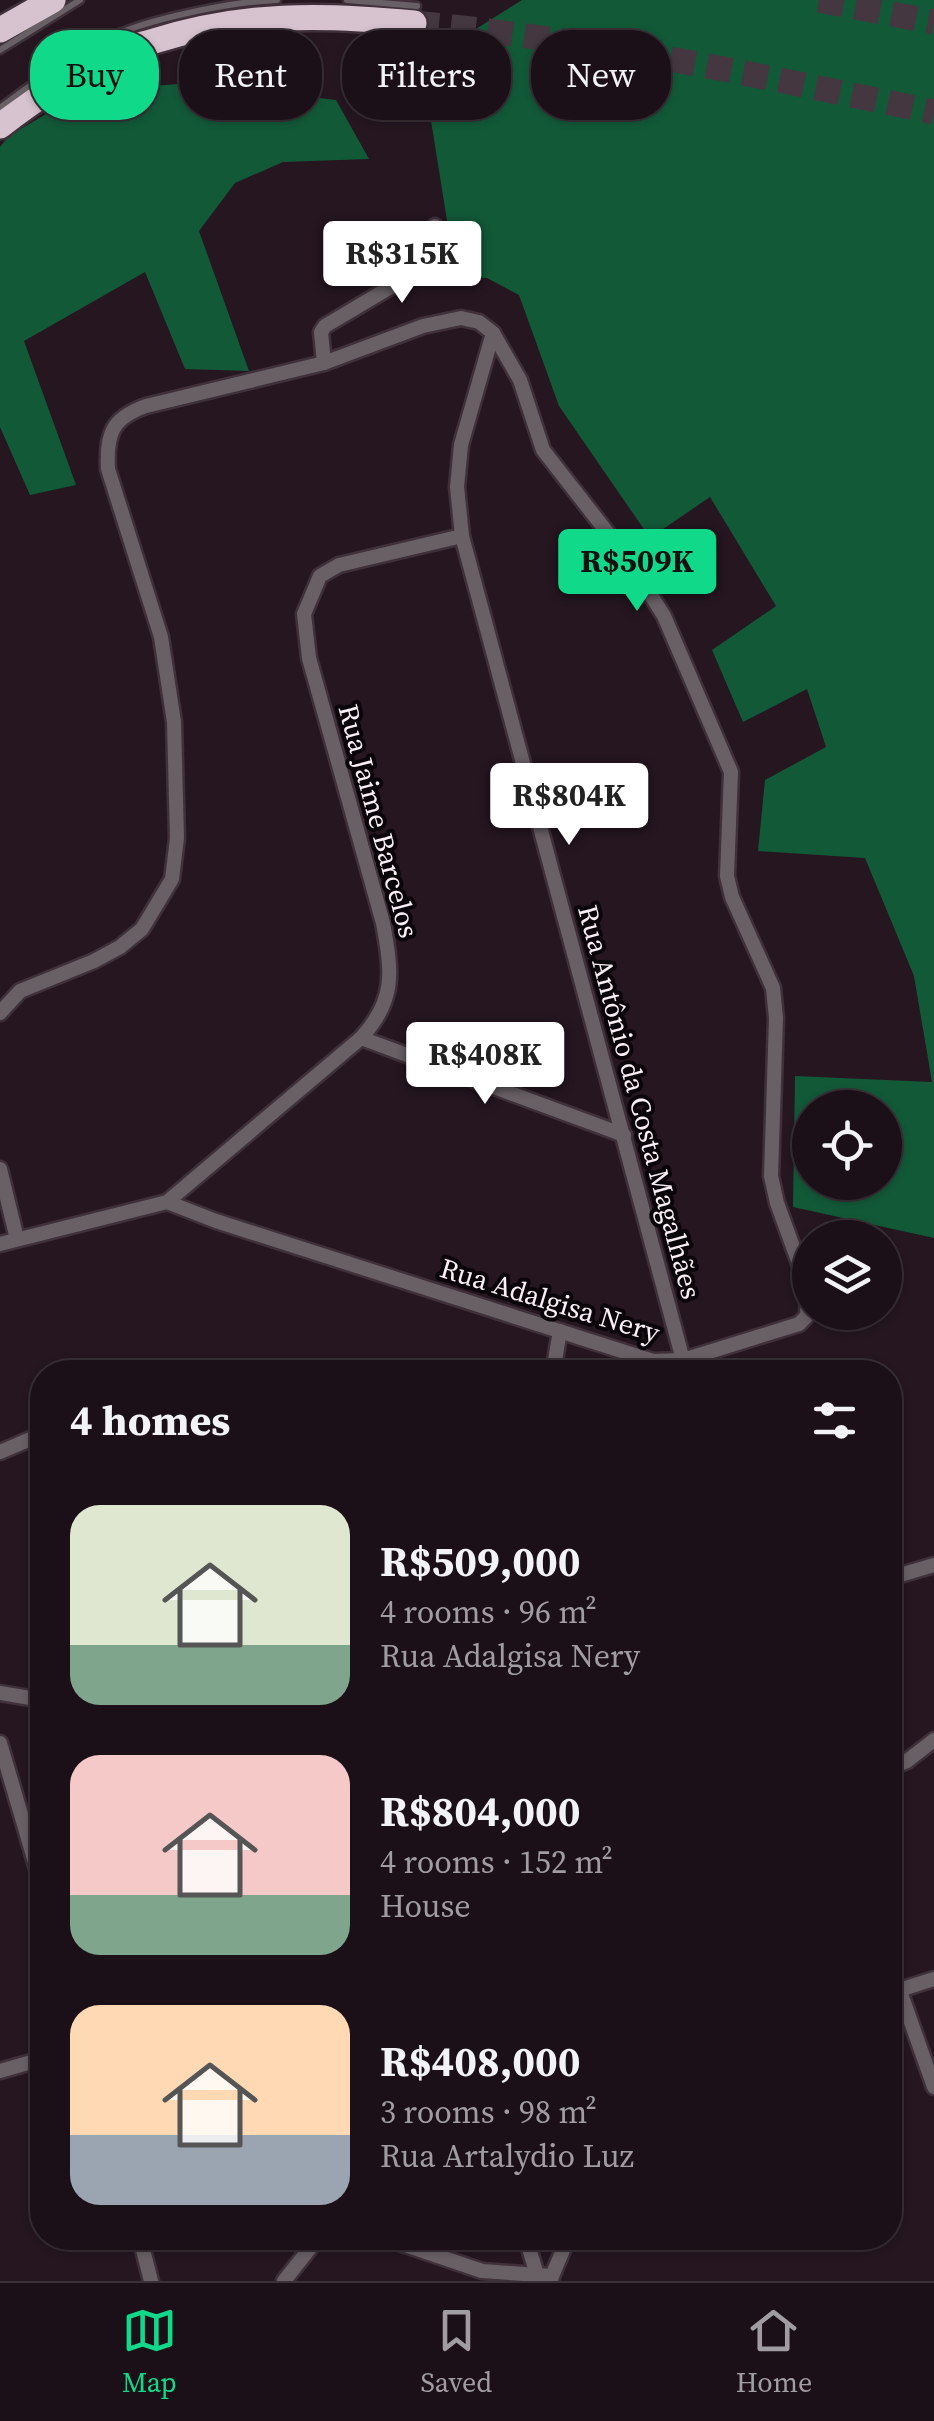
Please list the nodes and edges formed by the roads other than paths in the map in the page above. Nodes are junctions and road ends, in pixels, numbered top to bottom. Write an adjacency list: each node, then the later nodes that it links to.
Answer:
1 (54, 0): 6 (highway)
2 (80, 0): 7 (lane)
3 (277, 0): 8 (lane)
4 (347, 0): 5 (lane)
5 (415, 15): 9 (highway)
6 (0, 30)
7 (0, 50)
8 (0, 108)
9 (0, 126)
10 (434, 226): 12 (street)
11 (494, 333): 12 (street); 13 (street, Rua Antônio da Costa Magalhães); 24 (street, Rua Adalgisa Nery)
12 (324, 363): 14 (street)
13 (462, 536): 15 (street, Rua Jaime Barcelos); 16 (street, Rua Antônio da Costa Magalhães)
14 (0, 1012)
15 (361, 1038): 16 (street); 18 (street, Rua Jaime Barcelos)
16 (624, 1135): 24 (street, Rua Antônio da Costa Magalhães)
17 (0, 1169): 19 (street)
18 (167, 1202): 19 (street, Rua Jaime Barcelos); 21 (street, Rua Adalgisa Nery)
19 (18, 1239): 20 (street, Rua Jaime Barcelos)
20 (0, 1244)
21 (560, 1331): 22 (street); 23 (street, Rua Adalgisa Nery)
22 (554, 1360)
23 (648, 1360)
24 (684, 1360)
25 (30, 1439): 26 (street)
26 (0, 1452)
27 (934, 1565): 28 (street)
28 (902, 1574)
29 (0, 1693): 30 (street)
30 (30, 1698)
31 (934, 1740): 33 (street)
32 (0, 1743): 34 (street)
33 (902, 1764)
34 (30, 1845)
35 (934, 1979): 36 (street)
36 (902, 1990)
37 (902, 2009): 40 (street)
38 (30, 2062): 39 (street)
39 (0, 2071)
40 (934, 2087)
41 (143, 2250): 47 (street)
42 (309, 2250): 48 (street)
43 (420, 2250): 46 (street)
44 (532, 2250): 46 (street)
45 (561, 2250): 46 (street)
46 (546, 2278)
47 (151, 2281)
48 (284, 2281)

